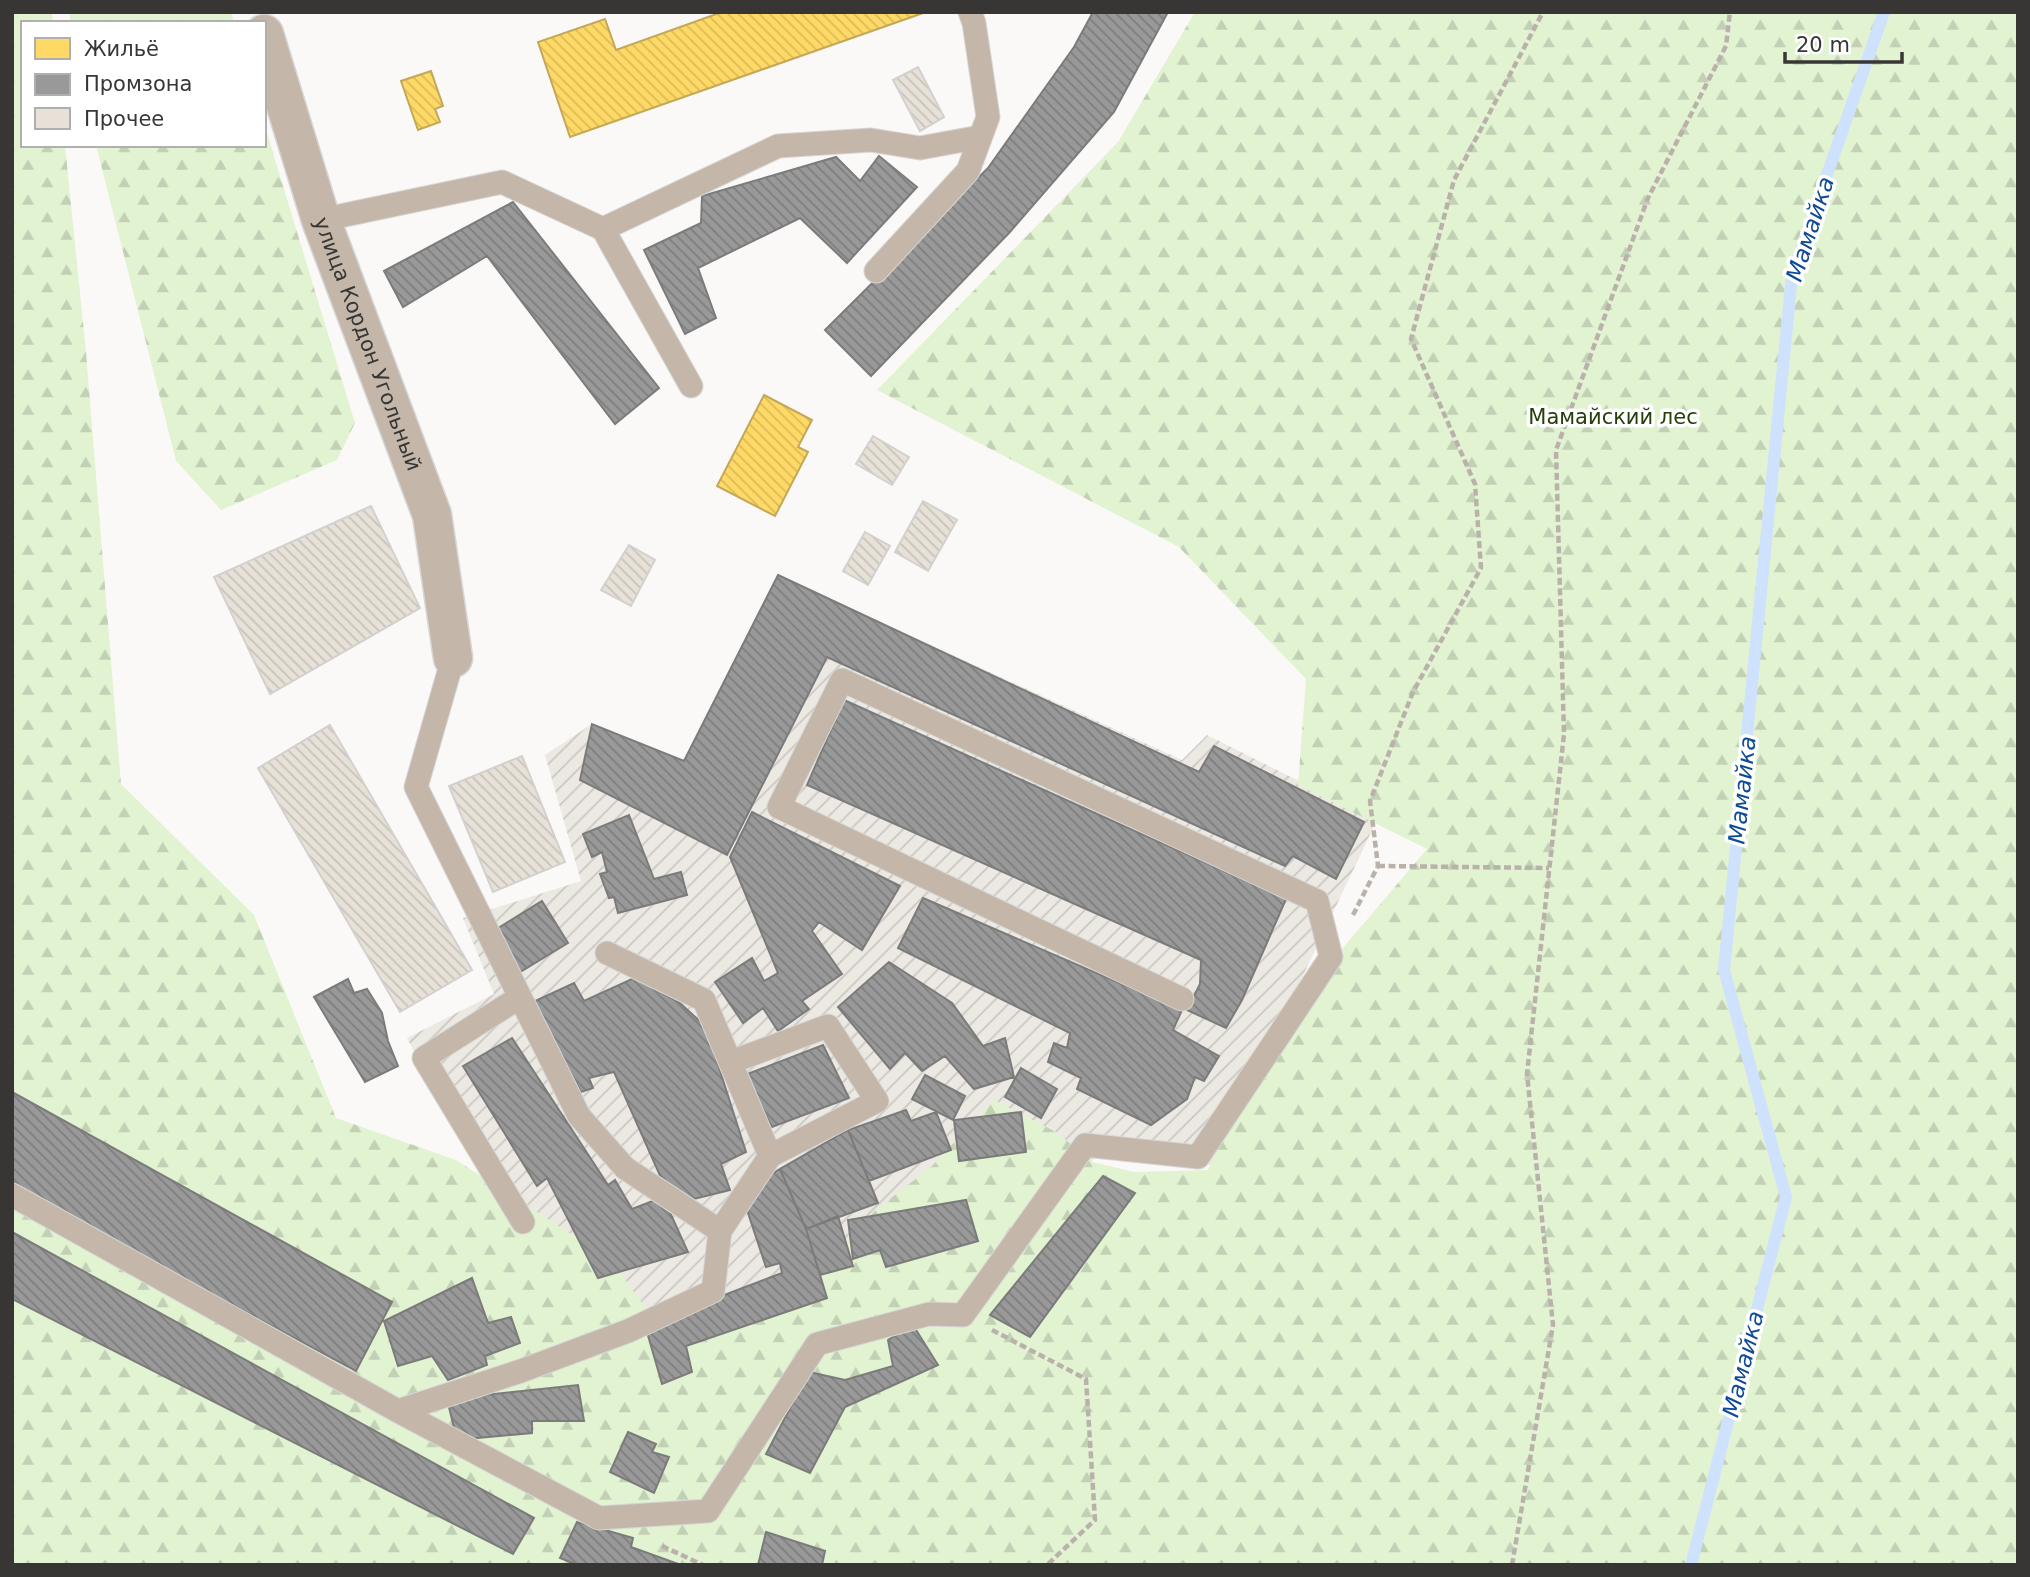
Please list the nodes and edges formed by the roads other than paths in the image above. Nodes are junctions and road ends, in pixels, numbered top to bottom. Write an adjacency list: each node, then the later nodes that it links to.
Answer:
1 (970, 12): 3 (lane)
2 (266, 41): 4 (street, улица Кордон Угольный)
3 (980, 137): 5 (lane); 6 (lane)
4 (321, 220): 5 (lane); 8 (street, улица Кордон Угольный)
5 (603, 229): 7 (lane)
6 (876, 271)
7 (691, 386)
8 (453, 658): 10 (lane)
9 (607, 953): 12 (lane)
10 (520, 997): 15 (lane); 16 (lane)
11 (1182, 999): 17 (lane)
12 (731, 1062): 13 (lane); 13 (lane)
13 (771, 1156): 16 (lane)
14 (12, 1195): 17 (lane)
15 (523, 1222)
16 (720, 1231): 17 (lane)
17 (398, 1411)

